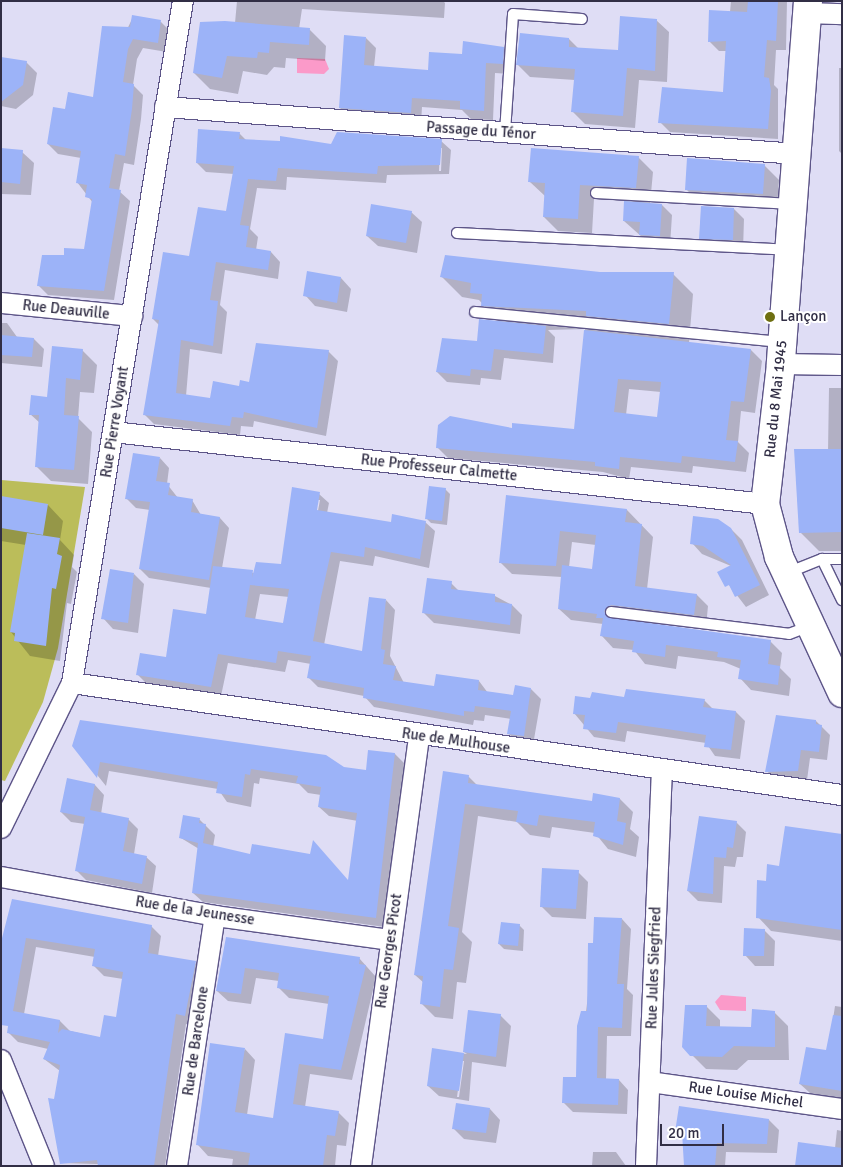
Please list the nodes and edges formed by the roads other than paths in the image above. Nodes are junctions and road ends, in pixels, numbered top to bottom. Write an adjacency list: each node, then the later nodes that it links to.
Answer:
1 (182, 1): 5 (street, Rue Pierre Voyant)
2 (808, 7): 3 (street); 7 (street, Rue du 8 Mai 1945)
3 (842, 14)
4 (582, 19): 6 (lane)
5 (165, 107): 6 (street, Passage du Ténor); 14 (street, Rue Pierre Voyant)
6 (505, 132): 7 (street, Passage du Ténor)
7 (797, 154): 9 (street, Rue du 8 Mai 1945)
8 (596, 194): 9 (lane)
9 (793, 204): 11 (street, Rue du 8 Mai 1945)
10 (457, 233): 11 (lane)
11 (790, 250): 15 (street, Rue du 8 Mai 1945)
12 (1, 303): 14 (street, Rue Deauville)
13 (475, 312): 15 (lane)
14 (132, 316): 17 (street, Rue Pierre Voyant)
15 (782, 353): 16 (street); 18 (street, Rue du 8 Mai 1945)
16 (842, 365)
17 (113, 432): 18 (street, Rue Professeur Calmette); 25 (street, Rue Pierre Voyant)
18 (765, 504): 21 (street, Rue du 8 Mai 1945)
19 (822, 559): 20 (lane); 21 (lane); 22 (lane)
20 (842, 559)
21 (786, 573): 24 (street, Rue du 8 Mai 1945)
22 (842, 600)
23 (611, 612): 24 (lane)
24 (810, 626): 26 (street, Rue du 8 Mai 1945)
25 (72, 683): 27 (street, Rue de Mulhouse); 30 (street, Rue Pierre Voyant)
26 (842, 692)
27 (419, 736): 28 (street, Rue de Mulhouse); 33 (street, Rue Georges Picot)
28 (662, 770): 29 (street, Rue de Mulhouse); 35 (street, Rue Jules Siegfried)
29 (842, 796)
30 (1, 828)
31 (1, 877): 32 (street, Rue de la Jeunesse)
32 (215, 916): 33 (street, Rue de la Jeunesse); 38 (street, Rue de Barcelone)
33 (390, 940): 39 (street, Rue Georges Picot)
34 (1, 1060): 37 (street)
35 (650, 1082): 36 (street, Rue Louise Michel); 40 (street, Rue Jules Siegfried)
36 (842, 1109)
37 (44, 1166)
38 (178, 1166)
39 (361, 1166)
40 (646, 1166)

